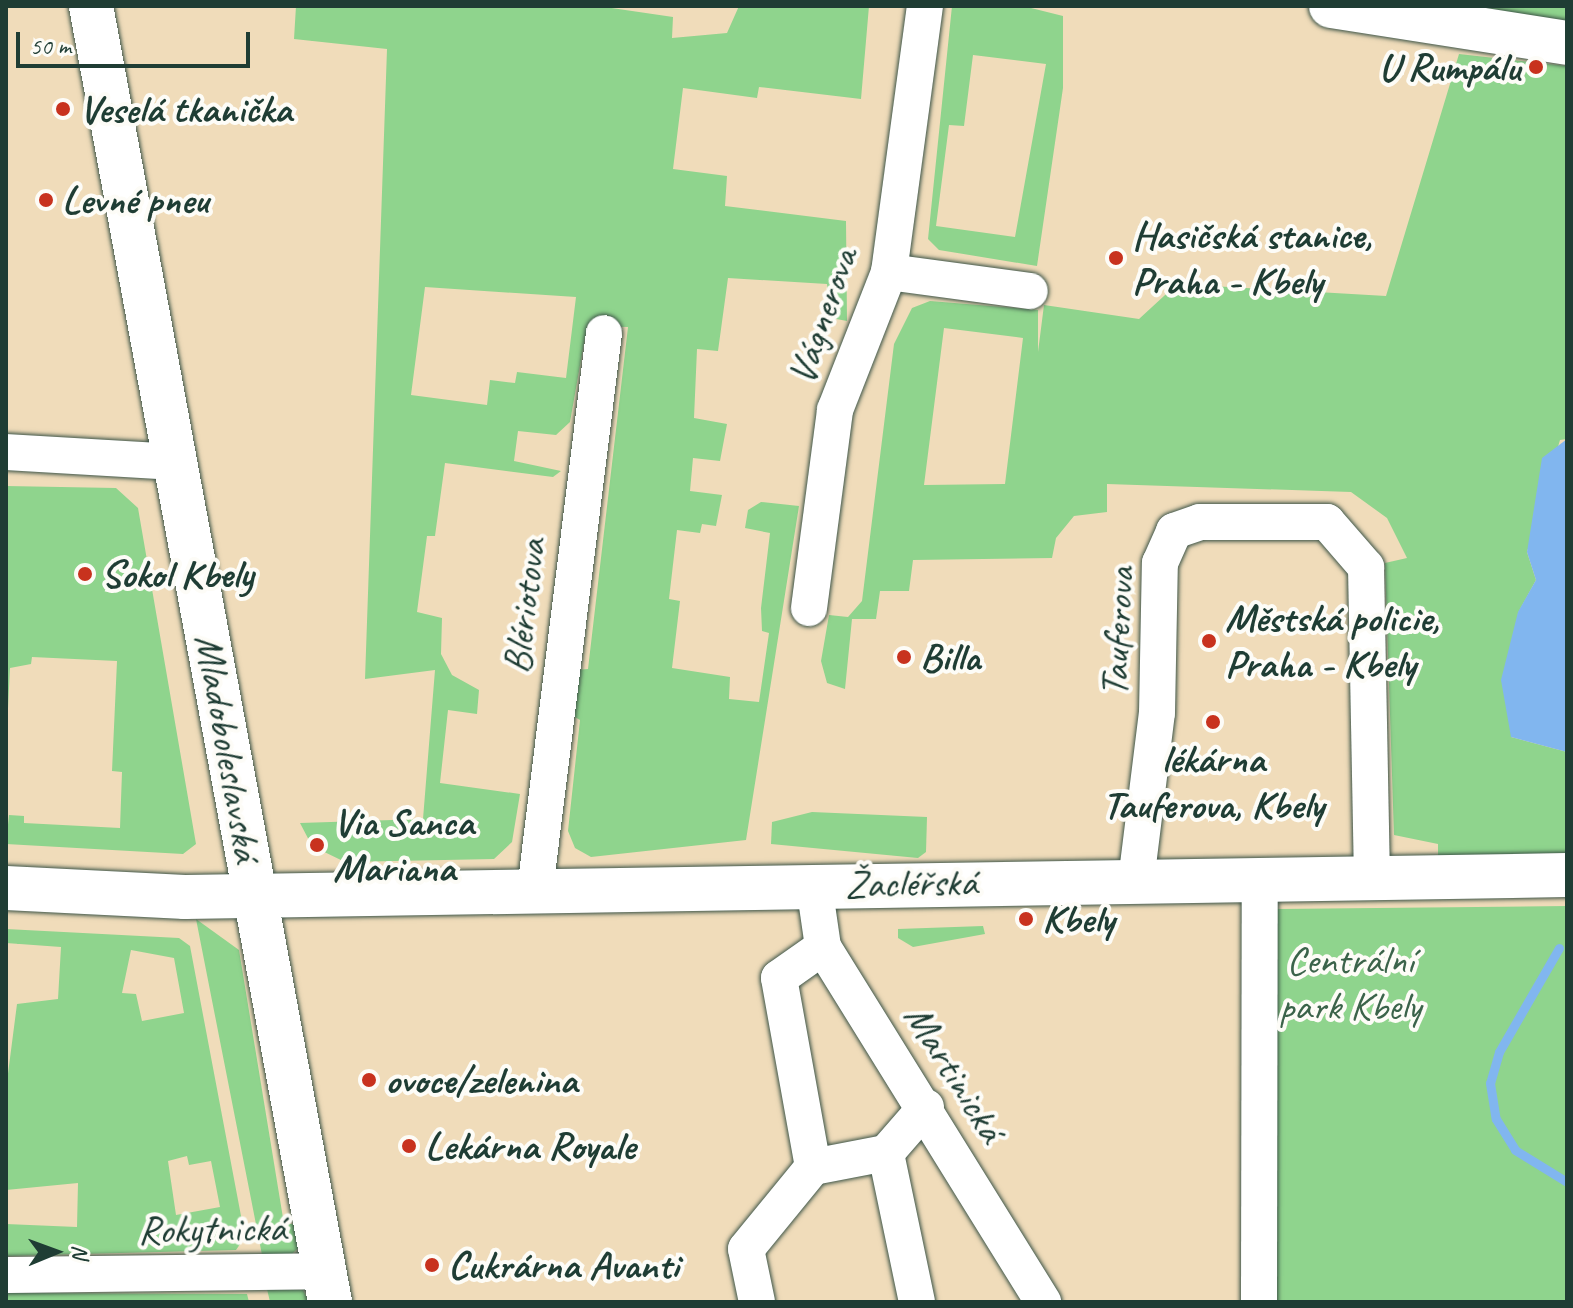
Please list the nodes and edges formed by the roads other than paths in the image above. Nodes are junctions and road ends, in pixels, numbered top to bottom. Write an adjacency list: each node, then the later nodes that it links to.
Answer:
1 (91, 6): 9 (street, Mladoboleslavská)
2 (925, 6): 5 (street, Vágnerova)
3 (1331, 6): 4 (street)
4 (1567, 43)
5 (889, 272): 6 (street); 10 (street, Vágnerova)
6 (1030, 291)
7 (604, 333): 17 (street, Blériotova)
8 (6, 452): 9 (street)
9 (175, 462): 18 (street, Mladoboleslavská)
10 (809, 608)
11 (1567, 875): 12 (street, Žacléřská)
12 (1372, 878): 13 (street, Žacléřská); 14 (street, Tauferova)
13 (1260, 880): 14 (street, Žacléřská); 28 (street)
14 (1136, 881): 15 (street, Žacléřská)
15 (814, 885): 17 (street, Žacléřská); 19 (street, Martinická)
16 (6, 888): 18 (street, Žacléřská)
17 (535, 890): 18 (street, Žacléřská)
18 (255, 895): 24 (street, Mladoboleslavská)
19 (823, 947): 20 (street, Martinická); 22 (street)
20 (926, 1107): 21 (street); 27 (street, Martinická)
21 (886, 1153): 22 (street); 26 (street)
22 (813, 1167): 25 (street)
23 (6, 1275): 24 (street, Rokytnická)
24 (327, 1286)
25 (757, 1302)
26 (917, 1302)
27 (1043, 1302)
28 (1259, 1302)

